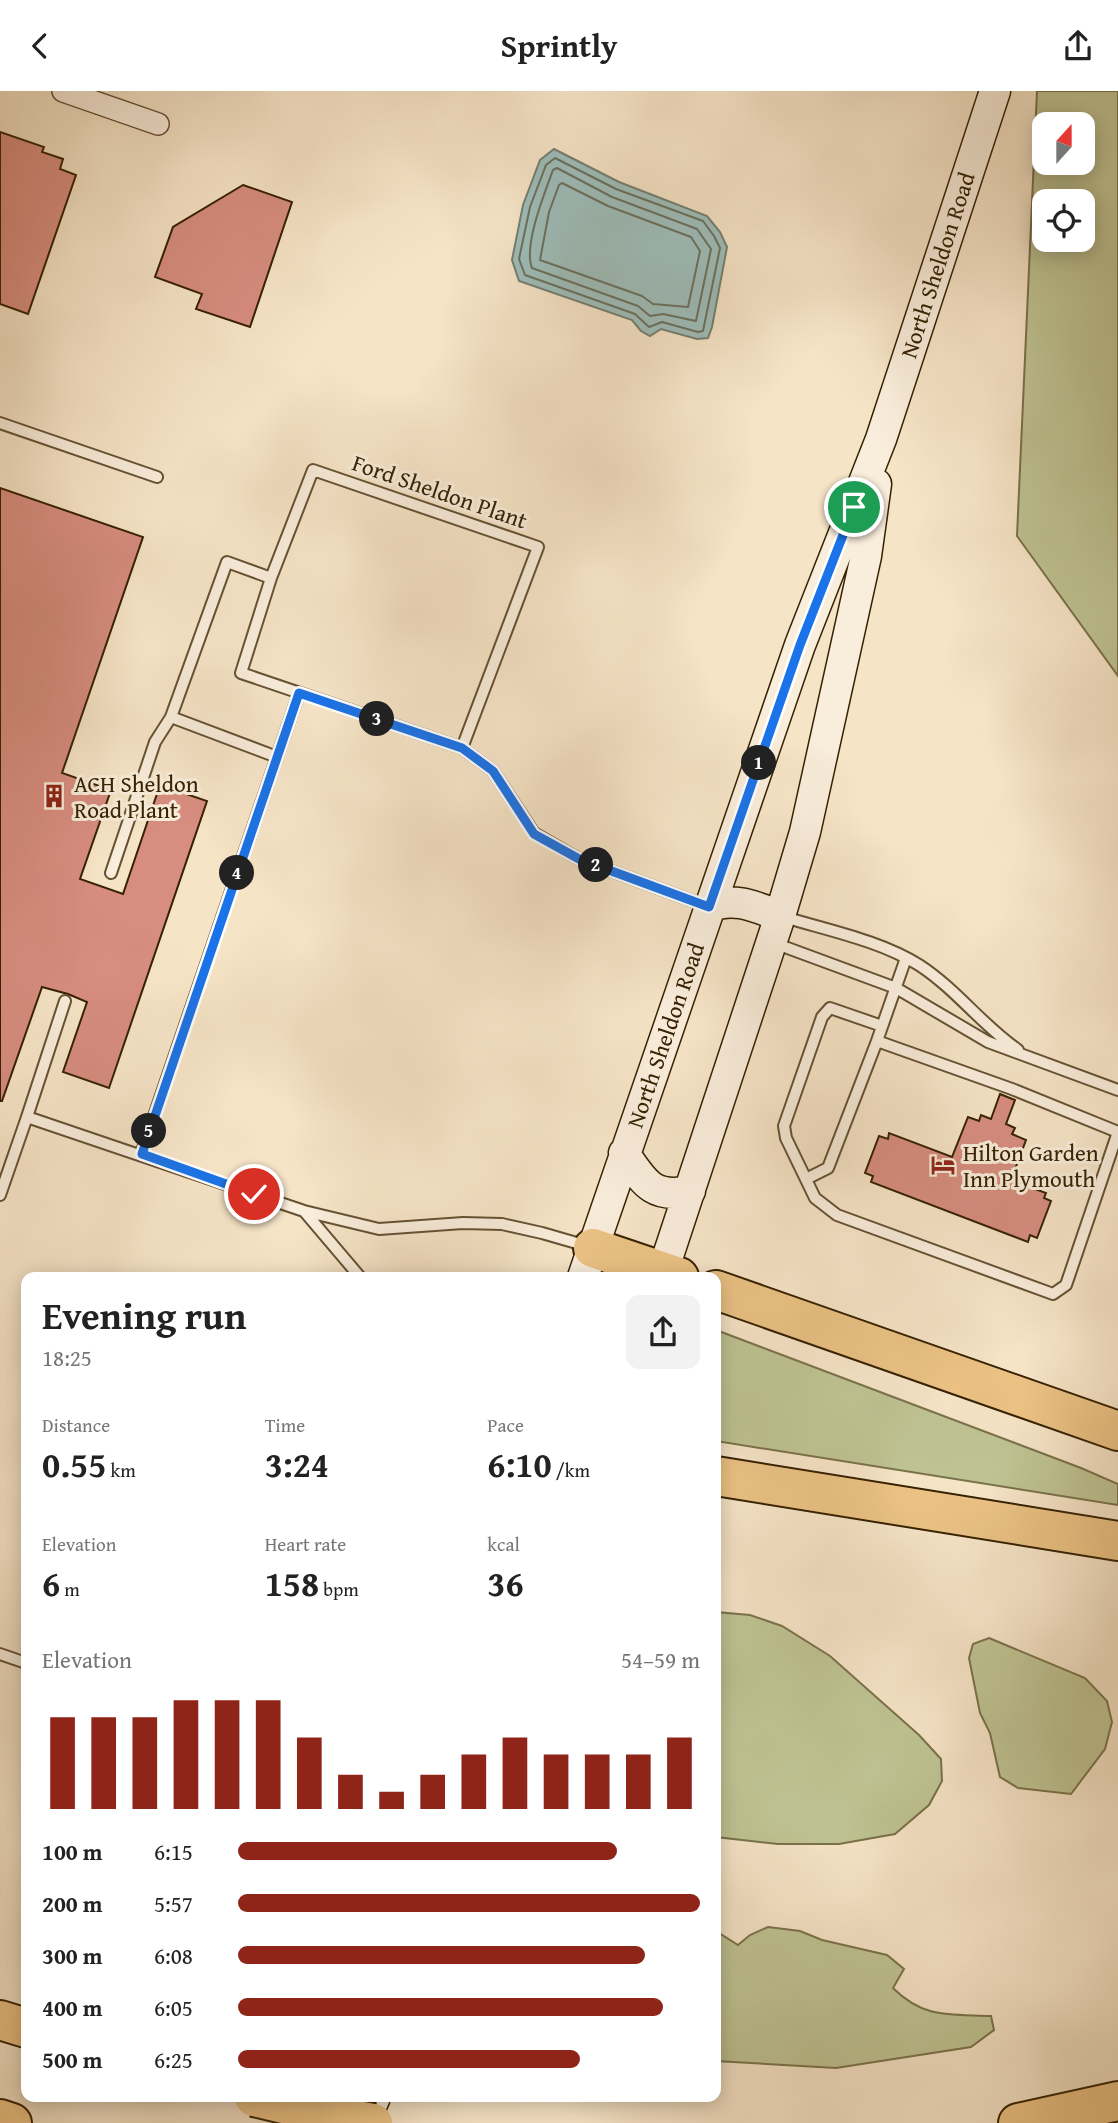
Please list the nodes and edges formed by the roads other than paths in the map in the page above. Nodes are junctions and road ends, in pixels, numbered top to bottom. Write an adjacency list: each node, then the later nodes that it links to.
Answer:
1 (63, 91): 3 (street)
2 (995, 91): 5 (main road, North Sheldon Road)
3 (158, 124)
4 (0, 423): 6 (lane)
5 (881, 439): 13 (main road, North Sheldon Road); 14 (main road, North Sheldon Road)
6 (157, 477)
7 (271, 578): 8 (lane, Ford Sheldon Plant); 9 (lane); 10 (lane, Ford Sheldon Plant)
8 (299, 693): 10 (lane, Ford Sheldon Plant); 11 (lane)
9 (171, 717): 11 (lane); 12 (lane)
10 (462, 748): 13 (lane, Ford Sheldon Plant)
11 (277, 757): 27 (lane)
12 (111, 873)
13 (709, 907): 14 (main road); 26 (main road, North Sheldon Road)
14 (776, 929): 15 (lane); 16 (lane); 29 (main road, North Sheldon Road)
15 (906, 958): 16 (lane); 17 (lane)
16 (896, 988): 19 (lane); 20 (lane)
17 (959, 999): 19 (lane); 22 (lane)
18 (65, 1001): 24 (lane)
19 (941, 1014): 22 (lane)
20 (881, 1027): 21 (lane); 28 (lane)
21 (877, 1041): 25 (lane); 28 (lane)
22 (1029, 1057): 23 (lane)
23 (1118, 1090)
24 (27, 1117): 27 (lane); 30 (lane)
25 (1118, 1132): 28 (lane)
26 (624, 1153): 29 (main road); 32 (main road, North Sheldon Road)
27 (142, 1154): 31 (lane)
28 (806, 1179)
29 (690, 1191): 35 (main road, North Sheldon Road)
30 (0, 1195)
31 (304, 1211): 32 (lane); 33 (lane)
32 (588, 1263): 34 (highway)
33 (356, 1272)
34 (643, 1272)
35 (669, 1272)
36 (721, 1292): 37 (highway)
37 (1118, 1431)
38 (721, 1477): 39 (highway)
39 (1019, 1526): 40 (highway); 41 (highway)
40 (1118, 1541)
41 (1118, 1555)
42 (0, 1654): 43 (lane)
43 (21, 1661)
44 (0, 2020): 45 (highway)
45 (21, 2026)
46 (1118, 2088): 52 (highway)
47 (1118, 2101): 52 (highway)
48 (275, 2102): 56 (highway, bridge)
49 (292, 2102): 54 (main road)
50 (373, 2102): 55 (main road)
51 (0, 2119): 53 (highway)
52 (1021, 2122)
53 (12, 2123)
54 (285, 2123)
55 (364, 2123)
56 (373, 2123)

